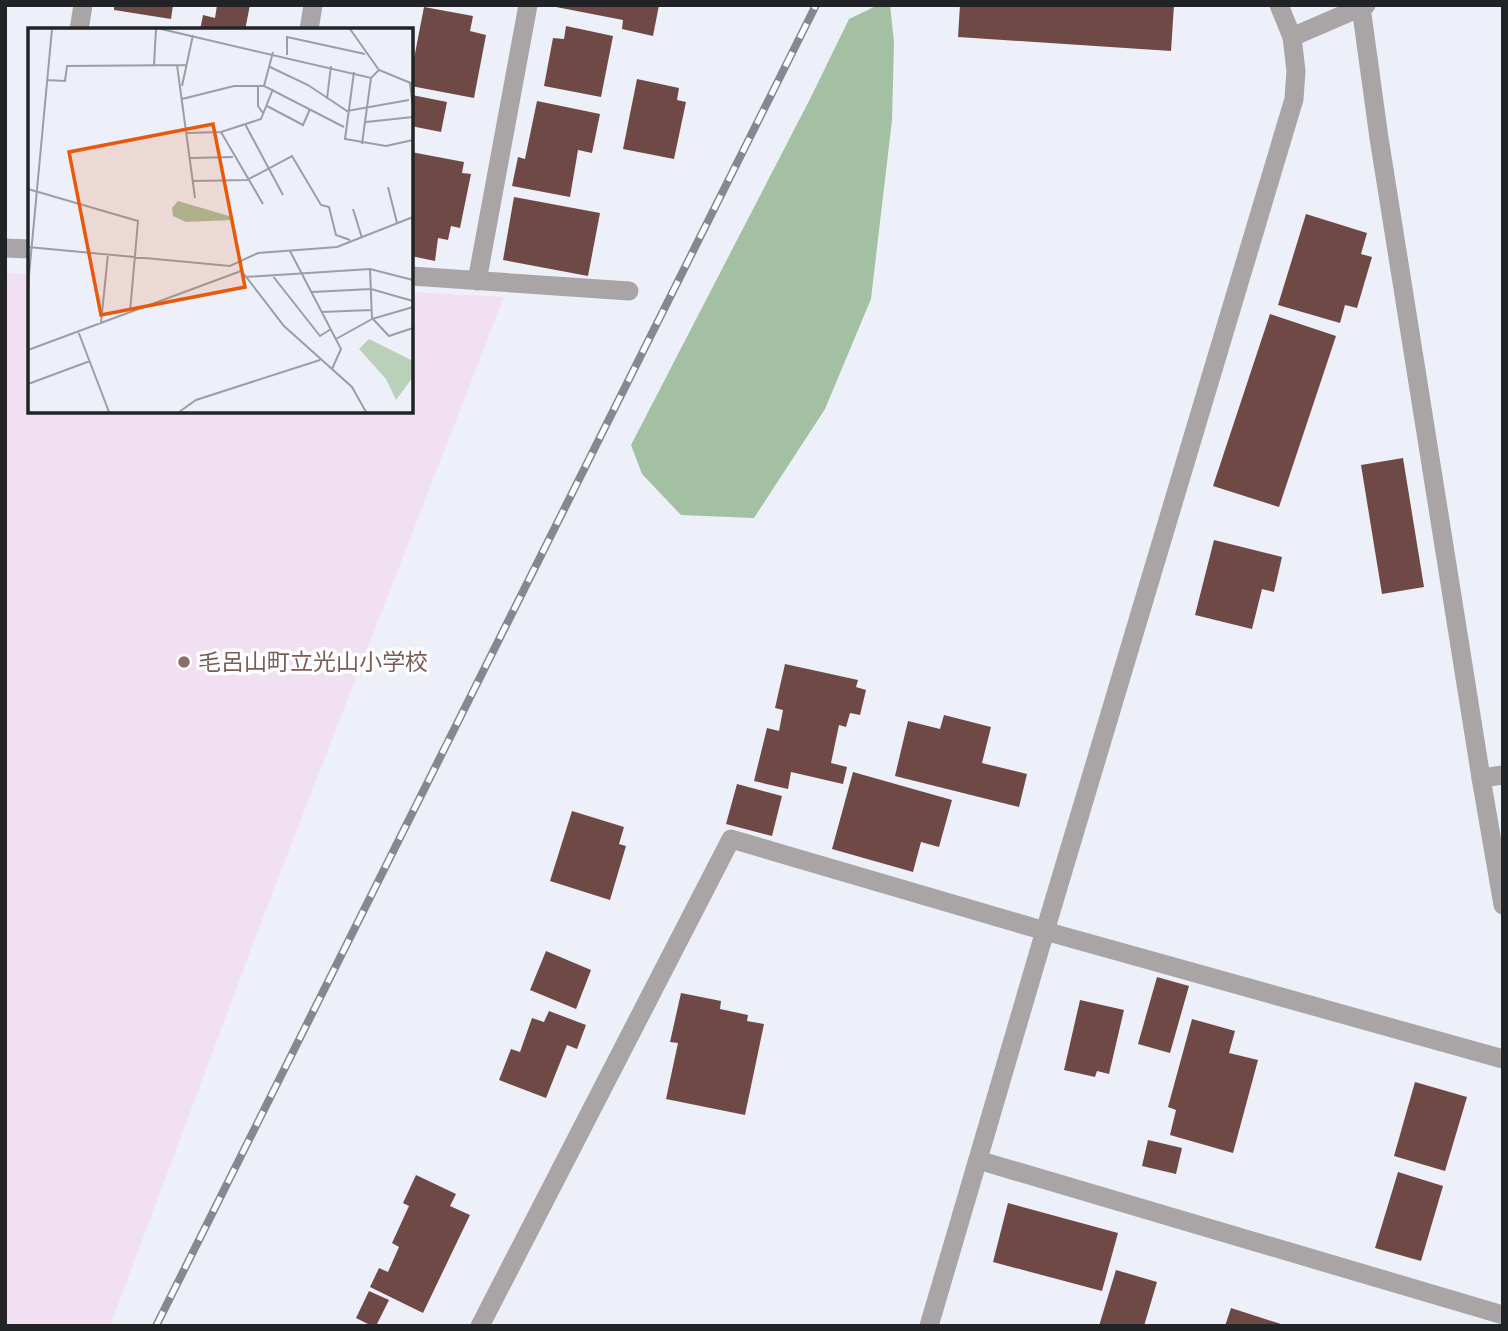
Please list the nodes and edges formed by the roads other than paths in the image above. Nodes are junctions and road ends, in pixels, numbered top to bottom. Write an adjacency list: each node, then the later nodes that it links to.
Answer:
1 (83, 5): 6 (street)
2 (313, 5): 7 (street)
3 (528, 5): 12 (street)
4 (1279, 5): 8 (street)
5 (1364, 6): 8 (street); 15 (street)
6 (79, 28)
7 (309, 28)
8 (1292, 37): 17 (street)
9 (5, 248): 10 (street)
10 (28, 249)
11 (413, 276): 12 (street)
12 (477, 281): 13 (street)
13 (629, 291)
14 (1503, 775): 15 (street)
15 (1481, 778): 16 (street)
16 (1503, 905)
17 (1045, 931): 18 (street); 19 (street); 21 (street)
18 (1503, 1059)
19 (978, 1160): 20 (street); 22 (street)
20 (1503, 1315)
21 (480, 1326)
22 (929, 1326)

